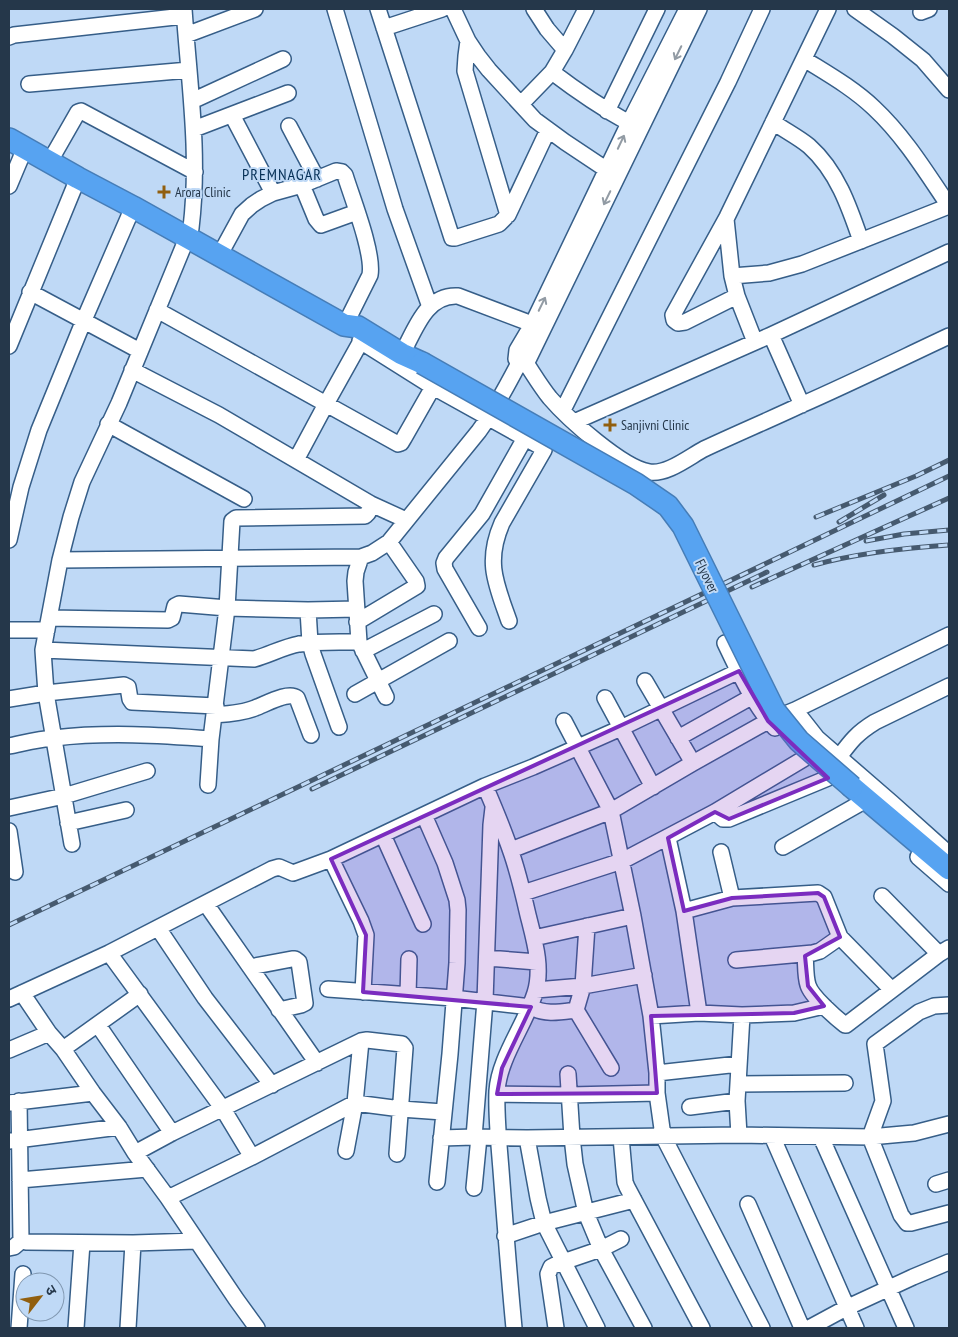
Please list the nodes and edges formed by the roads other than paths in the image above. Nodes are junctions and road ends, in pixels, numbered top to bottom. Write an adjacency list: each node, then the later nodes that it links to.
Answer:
1 (255, 9): 16 (street)
2 (334, 9): 57 (street)
3 (378, 9): 15 (street)
4 (442, 9): 15 (street)
5 (453, 9): 18 (street)
6 (534, 9): 19 (street)
7 (586, 9): 19 (street)
8 (657, 9): 29 (street)
9 (687, 9): 32 (street)
10 (699, 9): 40 (street, one-way to 40)
11 (762, 9): 73 (street)
12 (828, 9): 20 (street)
13 (855, 9): 25 (street)
14 (184, 12): 16 (street); 17 (street)
15 (384, 28): 48 (street)
16 (186, 35): 22 (street)
17 (9, 37)
18 (468, 41): 28 (street); 48 (street)
19 (565, 50): 23 (street)
20 (804, 59): 31 (street); 51 (street)
21 (283, 60): 27 (street)
22 (190, 70): 24 (street); 27 (street)
23 (552, 72): 28 (street); 29 (street)
24 (29, 84)
25 (949, 90)
26 (288, 94): 30 (street)
27 (192, 101): 35 (street)
28 (521, 104): 36 (street)
29 (607, 111): 32 (street)
30 (232, 115): 35 (street); 45 (street)
31 (773, 122): 49 (street); 51 (street)
32 (629, 123): 40 (street, one-way to 32)
33 (289, 126): 42 (street)
34 (9, 128): 38 (highway)
35 (194, 129): 39 (street)
36 (548, 130): 40 (street); 48 (street)
37 (17, 144): 41 (highway); 44 (street)
38 (54, 154): 39 (street); 50 (highway)
39 (195, 172): 50 (street)
40 (612, 174): 60 (street)
41 (78, 178): 46 (highway); 55 (street)
42 (317, 179): 43 (street); 47 (street)
43 (302, 185): 45 (street); 47 (street)
44 (9, 186)
45 (273, 193): 52 (street)
46 (133, 207): 50 (highway); 59 (street)
47 (357, 212): 61 (street)
48 (508, 215)
49 (726, 219): 54 (street); 56 (street)
50 (190, 233): 52 (highway); 58 (street); 61 (highway)
51 (861, 241): 54 (street)
52 (224, 247): 61 (highway)
53 (949, 252): 62 (street)
54 (732, 276): 56 (street)
55 (30, 292): 59 (street); 65 (street)
56 (737, 296): 64 (street)
57 (430, 307): 60 (street); 67 (street)
58 (156, 310): 66 (street); 71 (street)
59 (84, 320): 66 (street); 79 (street)
60 (538, 326): 68 (street)
61 (355, 328): 67 (highway, Flyover); 70 (street); 71 (street)
62 (771, 335): 64 (street); 72 (street)
63 (949, 336): 72 (street)
64 (755, 342): 75 (street)
65 (9, 346)
66 (140, 351): 69 (street)
67 (402, 354): 154 (highway, Flyover, bridge)
68 (522, 363): 73 (street); 74 (street)
69 (132, 370): 76 (street); 78 (street)
70 (433, 387): 71 (street); 74 (street)
71 (326, 404): 78 (street)
72 (802, 405): 75 (street)
73 (563, 410): 75 (street)
74 (489, 417): 77 (street); 82 (street)
75 (574, 422)
76 (108, 424): 80 (street); 88 (street)
77 (525, 438): 93 (street); 95 (street)
78 (296, 460): 81 (street)
79 (15, 487): 83 (street)
80 (244, 499)
81 (371, 504): 82 (street); 87 (street)
82 (406, 520): 85 (street)
83 (11, 521): 84 (street)
84 (9, 540)
85 (389, 542): 86 (street); 92 (street)
86 (361, 557): 87 (street); 92 (street)
87 (230, 558): 88 (street); 89 (street)
88 (60, 560): 94 (street)
89 (227, 608): 90 (street); 94 (street); 103 (street)
90 (308, 610): 92 (street); 99 (street)
91 (434, 614): 101 (street)
92 (357, 615): 101 (street)
93 (509, 621)
94 (48, 624): 96 (street); 102 (street)
95 (479, 628)
96 (9, 630)
97 (949, 635): 115 (street)
98 (449, 642): 105 (street)
99 (310, 643): 101 (street); 103 (street); 119 (street)
100 (725, 643): 104 (street)
101 (360, 647): 105 (street)
102 (44, 650): 103 (street); 108 (street)
103 (221, 658): 116 (street)
104 (739, 671): 110 (street); 114 (street)
105 (377, 681): 109 (street); 111 (street)
106 (645, 681): 114 (street)
107 (949, 686): 127 (street)
108 (46, 693): 113 (street); 116 (street); 122 (street)
109 (355, 694)
110 (752, 696): 118 (street); 123 (street)
111 (386, 698)
112 (605, 698): 120 (street)
113 (9, 699)
114 (661, 708): 120 (street); 123 (street)
115 (795, 710): 118 (street); 127 (street)
116 (216, 711): 121 (street); 124 (street)
117 (564, 720): 126 (street)
118 (768, 721): 128 (street); 129 (street)
119 (339, 727)
120 (621, 728): 126 (street); 134 (street)
121 (311, 735)
122 (54, 738): 124 (street); 125 (street); 135 (street)
123 (678, 738): 129 (street)
124 (211, 740): 132 (street)
125 (9, 746)
126 (578, 747): 133 (street); 140 (street)
127 (839, 757): 151 (street)
128 (805, 758): 131 (street); 141 (street)
129 (692, 763): 134 (street)
130 (147, 771): 135 (street)
131 (828, 778): 136 (street); 141 (street)
132 (208, 785)
133 (485, 786): 137 (street); 142 (street)
134 (653, 787): 140 (street)
135 (64, 796): 138 (street); 143 (street)
136 (859, 804): 148 (street); 156 (street)
137 (494, 806): 149 (street); 171 (street)
138 (9, 808)
139 (126, 810): 143 (street)
140 (611, 811): 149 (street); 153 (street)
141 (715, 812): 146 (street)
142 (424, 815): 145 (street); 185 (street)
143 (68, 823): 147 (street)
144 (9, 831): 155 (street)
145 (383, 835): 152 (street); 163 (street)
146 (668, 838): 153 (street); 161 (street)
147 (72, 844)
148 (783, 847)
149 (511, 850): 157 (street)
150 (721, 852): 159 (street)
151 (949, 854)
152 (332, 859): 160 (street); 181 (street)
153 (622, 861): 157 (street); 162 (street)
154 (949, 869)
155 (16, 872)
156 (949, 884)
157 (523, 893): 167 (street)
158 (882, 896): 168 (street)
159 (732, 898): 161 (street); 166 (street)
160 (206, 904): 165 (street); 175 (street)
161 (684, 911): 192 (street)
162 (633, 916): 164 (street); 176 (street)
163 (423, 924)
164 (587, 926): 167 (street); 177 (street)
165 (158, 928): 169 (street); 207 (street)
166 (840, 937): 170 (street); 180 (street)
167 (534, 938): 174 (street)
168 (944, 951): 180 (street)
169 (109, 953): 182 (street); 184 (street)
170 (805, 954): 173 (street); 188 (street)
171 (487, 958): 174 (street); 186 (street)
172 (409, 959): 183 (street)
173 (736, 960)
174 (537, 962): 179 (street)
175 (250, 967): 190 (street); 190 (street)
176 (644, 975): 177 (street); 194 (street)
177 (582, 986): 179 (street); 191 (street)
178 (328, 990): 181 (street)
179 (536, 990): 189 (street)
180 (892, 990): 188 (street)
181 (363, 992): 183 (street)
182 (140, 994): 195 (street); 216 (street)
183 (408, 995): 185 (street)
184 (15, 996): 196 (street)
185 (453, 998): 186 (street); 218 (street)
186 (485, 1001): 189 (street); 225 (street)
187 (949, 1005): 229 (street)
188 (824, 1006): 193 (street)
189 (531, 1007): 191 (street); 210 (street)
190 (279, 1010): 200 (street)
191 (576, 1010): 202 (street)
192 (698, 1013): 193 (street); 194 (street)
193 (742, 1015): 201 (street)
194 (651, 1016): 203 (street)
195 (98, 1025): 199 (street); 221 (street)
196 (49, 1033): 198 (street); 199 (street)
197 (361, 1041): 200 (street); 214 (street); 217 (street)
198 (9, 1050)
199 (63, 1050): 208 (street)
200 (317, 1064): 207 (street)
201 (739, 1064): 203 (street); 206 (street)
202 (611, 1068)
203 (657, 1073): 209 (street)
204 (568, 1074): 211 (street)
205 (845, 1083): 206 (street)
206 (739, 1084): 212 (street)
207 (272, 1085): 216 (street)
208 (93, 1093): 213 (street); 220 (street)
209 (657, 1093): 211 (street); 223 (street)
210 (497, 1094): 211 (street); 231 (street)
211 (569, 1095): 226 (street)
212 (738, 1101): 215 (street); 222 (street)
213 (14, 1102): 233 (street)
214 (355, 1103): 217 (street); 234 (street); 237 (street)
215 (690, 1107)
216 (222, 1109): 221 (street); 237 (street)
217 (401, 1109): 218 (street); 236 (street)
218 (443, 1112): 230 (street)
219 (949, 1124): 229 (street)
220 (120, 1127): 233 (street); 235 (street)
221 (172, 1133): 235 (street)
222 (739, 1135): 223 (street); 224 (street)
223 (663, 1136): 227 (street); 268 (street)
224 (772, 1136): 228 (street); 259 (street)
225 (477, 1137): 230 (street); 231 (street); 241 (street)
226 (572, 1137): 227 (street); 232 (street); 246 (street)
227 (621, 1137): 243 (street)
228 (821, 1137): 229 (street); 258 (street)
229 (870, 1137): 247 (street)
230 (441, 1138): 240 (street)
231 (498, 1138): 232 (street); 249 (street)
232 (527, 1138): 248 (street)
233 (14, 1141): 239 (street)
234 (346, 1151)
235 (135, 1153): 238 (street)
236 (397, 1154)
237 (252, 1157): 242 (street)
238 (147, 1169): 239 (street); 242 (street)
239 (16, 1174): 245 (street)
240 (437, 1182)
241 (474, 1188)
242 (168, 1198): 251 (street)
243 (634, 1200): 246 (street); 267 (street)
244 (748, 1204): 269 (street)
245 (15, 1207): 254 (street)
246 (586, 1213): 248 (street); 255 (street)
247 (949, 1213)
248 (544, 1223): 249 (street); 256 (street)
249 (506, 1236): 263 (street)
250 (621, 1238): 255 (street)
251 (197, 1241): 253 (street); 262 (street)
252 (82, 1242): 253 (street); 254 (street); 260 (street)
253 (133, 1243): 261 (street)
254 (15, 1244)
255 (601, 1249): 256 (street); 266 (street)
256 (563, 1262): 264 (street); 265 (street)
257 (949, 1262): 258 (street)
258 (888, 1289): 259 (street); 272 (street)
259 (846, 1308): 270 (street); 271 (street)
260 (76, 1328)
261 (128, 1328)
262 (257, 1328)
263 (514, 1328)
264 (556, 1328)
265 (596, 1328)
266 (644, 1328)
267 (702, 1328)
268 (762, 1328)
269 (802, 1328)
270 (809, 1328)
271 (856, 1328)
272 (906, 1328)

